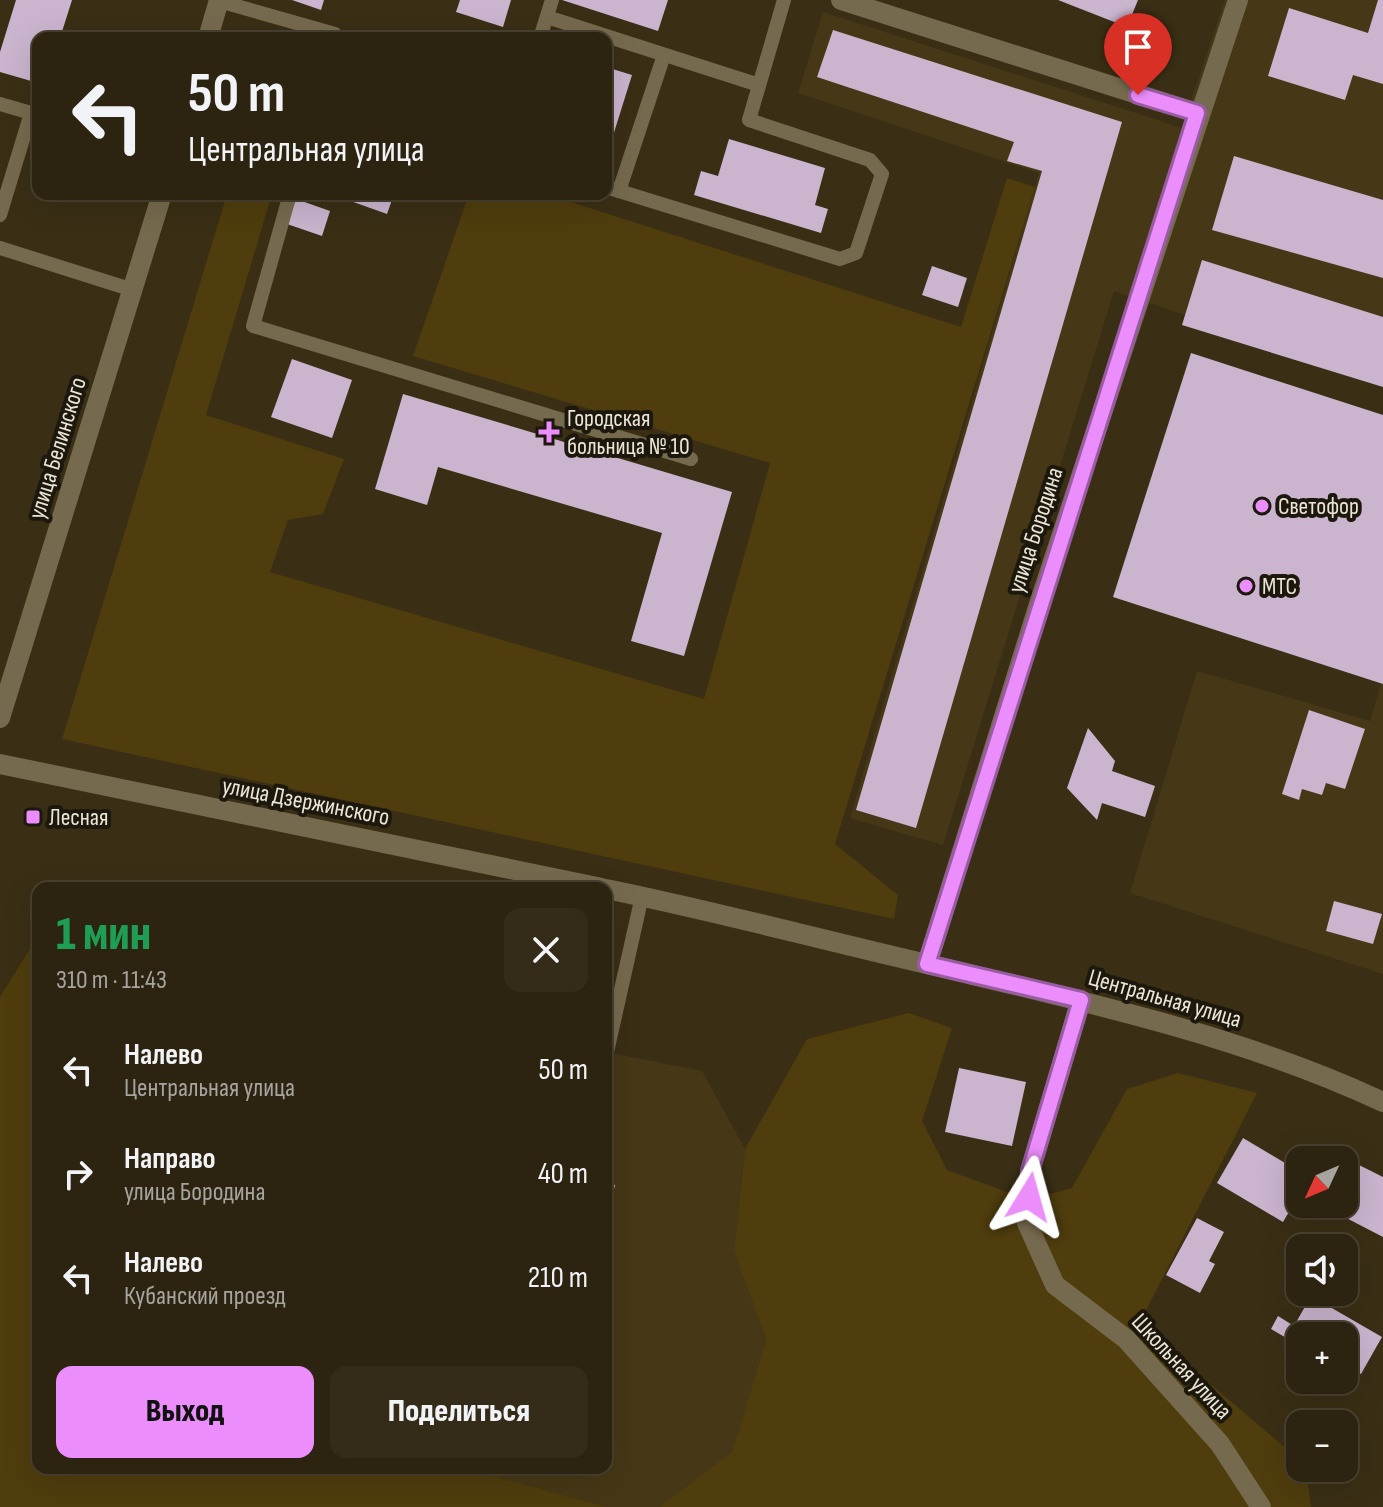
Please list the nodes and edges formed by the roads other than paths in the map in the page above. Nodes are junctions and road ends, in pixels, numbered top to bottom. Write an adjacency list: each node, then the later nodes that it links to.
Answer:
1 (219, 0): 7 (street); 8 (lane)
2 (552, 0): 6 (lane)
3 (784, 0): 13 (lane)
4 (841, 0): 15 (street)
5 (1238, 0): 15 (street, улица Бородина)
6 (547, 17): 9 (lane); 10 (lane)
7 (210, 32)
8 (328, 32)
9 (542, 32)
10 (593, 32)
11 (612, 38): 12 (lane)
12 (664, 55): 13 (lane); 16 (lane)
13 (759, 85): 16 (lane)
14 (0, 104): 19 (lane)
15 (1197, 113): 28 (street, улица Бородина)
16 (612, 189)
17 (160, 200): 21 (street, улица Белинского)
18 (288, 200): 22 (lane)
19 (0, 215)
20 (0, 248): 21 (lane)
21 (133, 290): 23 (street, улица Белинского)
22 (691, 459)
23 (0, 718)
24 (0, 764): 25 (street, улица Дзержинского)
25 (575, 882)
26 (612, 890): 27 (street, улица Дзержинского)
27 (642, 896): 28 (street, улица Дзержинского); 30 (lane)
28 (927, 964): 29 (street, Центральная улица)
29 (1081, 1000): 31 (street, Центральная улица); 32 (street, Школьная улица)
30 (612, 1030)
31 (1383, 1102)
32 (1261, 1507)

